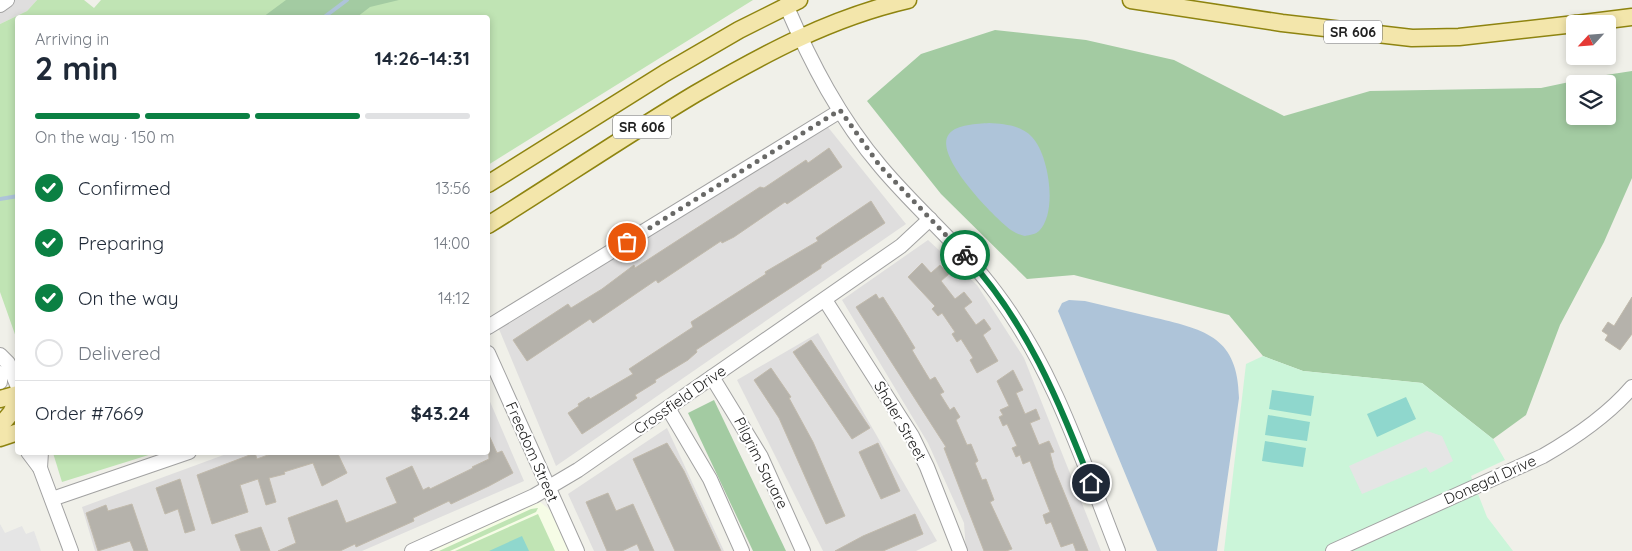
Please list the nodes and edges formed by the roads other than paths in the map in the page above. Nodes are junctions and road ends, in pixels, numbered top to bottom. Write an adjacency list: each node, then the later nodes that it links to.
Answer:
1 (7, 0): 5 (street)
2 (908, 0): 9 (main road, SR 606)
3 (1131, 0): 8 (main road, SR 606)
4 (792, 2): 9 (street); 11 (main road, SR 606)
5 (0, 5)
6 (1632, 17): 7 (main road, SR 606)
7 (1616, 19)
8 (1566, 25)
9 (800, 36): 10 (street); 13 (main road, SR 606)
10 (840, 110): 12 (street); 15 (street)
11 (490, 183)
12 (930, 220): 14 (street, Crossfield Drive); 42 (street)
13 (490, 224)
14 (825, 300): 19 (street, Crossfield Drive); 41 (street, Shaler Street)
15 (490, 326)
16 (0, 355): 20 (street)
17 (490, 358): 34 (street, Freedom Street)
18 (0, 373): 21 (street)
19 (712, 377): 26 (street, Crossfield Drive); 40 (street, Pilgrim Square)
20 (15, 380)
21 (0, 382)
22 (1632, 387): 43 (street, Donegal Drive)
23 (15, 395): 24 (main road)
24 (0, 399)
25 (15, 404): 27 (main road)
26 (668, 408): 34 (street, Crossfield Drive); 39 (street)
27 (0, 426)
28 (15, 433): 29 (main road)
29 (0, 438)
30 (30, 455): 33 (street)
31 (42, 455): 33 (street)
32 (181, 455): 35 (street)
33 (40, 468): 35 (street)
34 (548, 488): 37 (street, Crossfield Drive); 38 (street, Freedom Street)
35 (52, 500): 36 (street)
36 (71, 551)
37 (412, 551)
38 (577, 551)
39 (742, 551)
40 (804, 551)
41 (960, 551)
42 (1118, 551)
43 (1333, 551)

